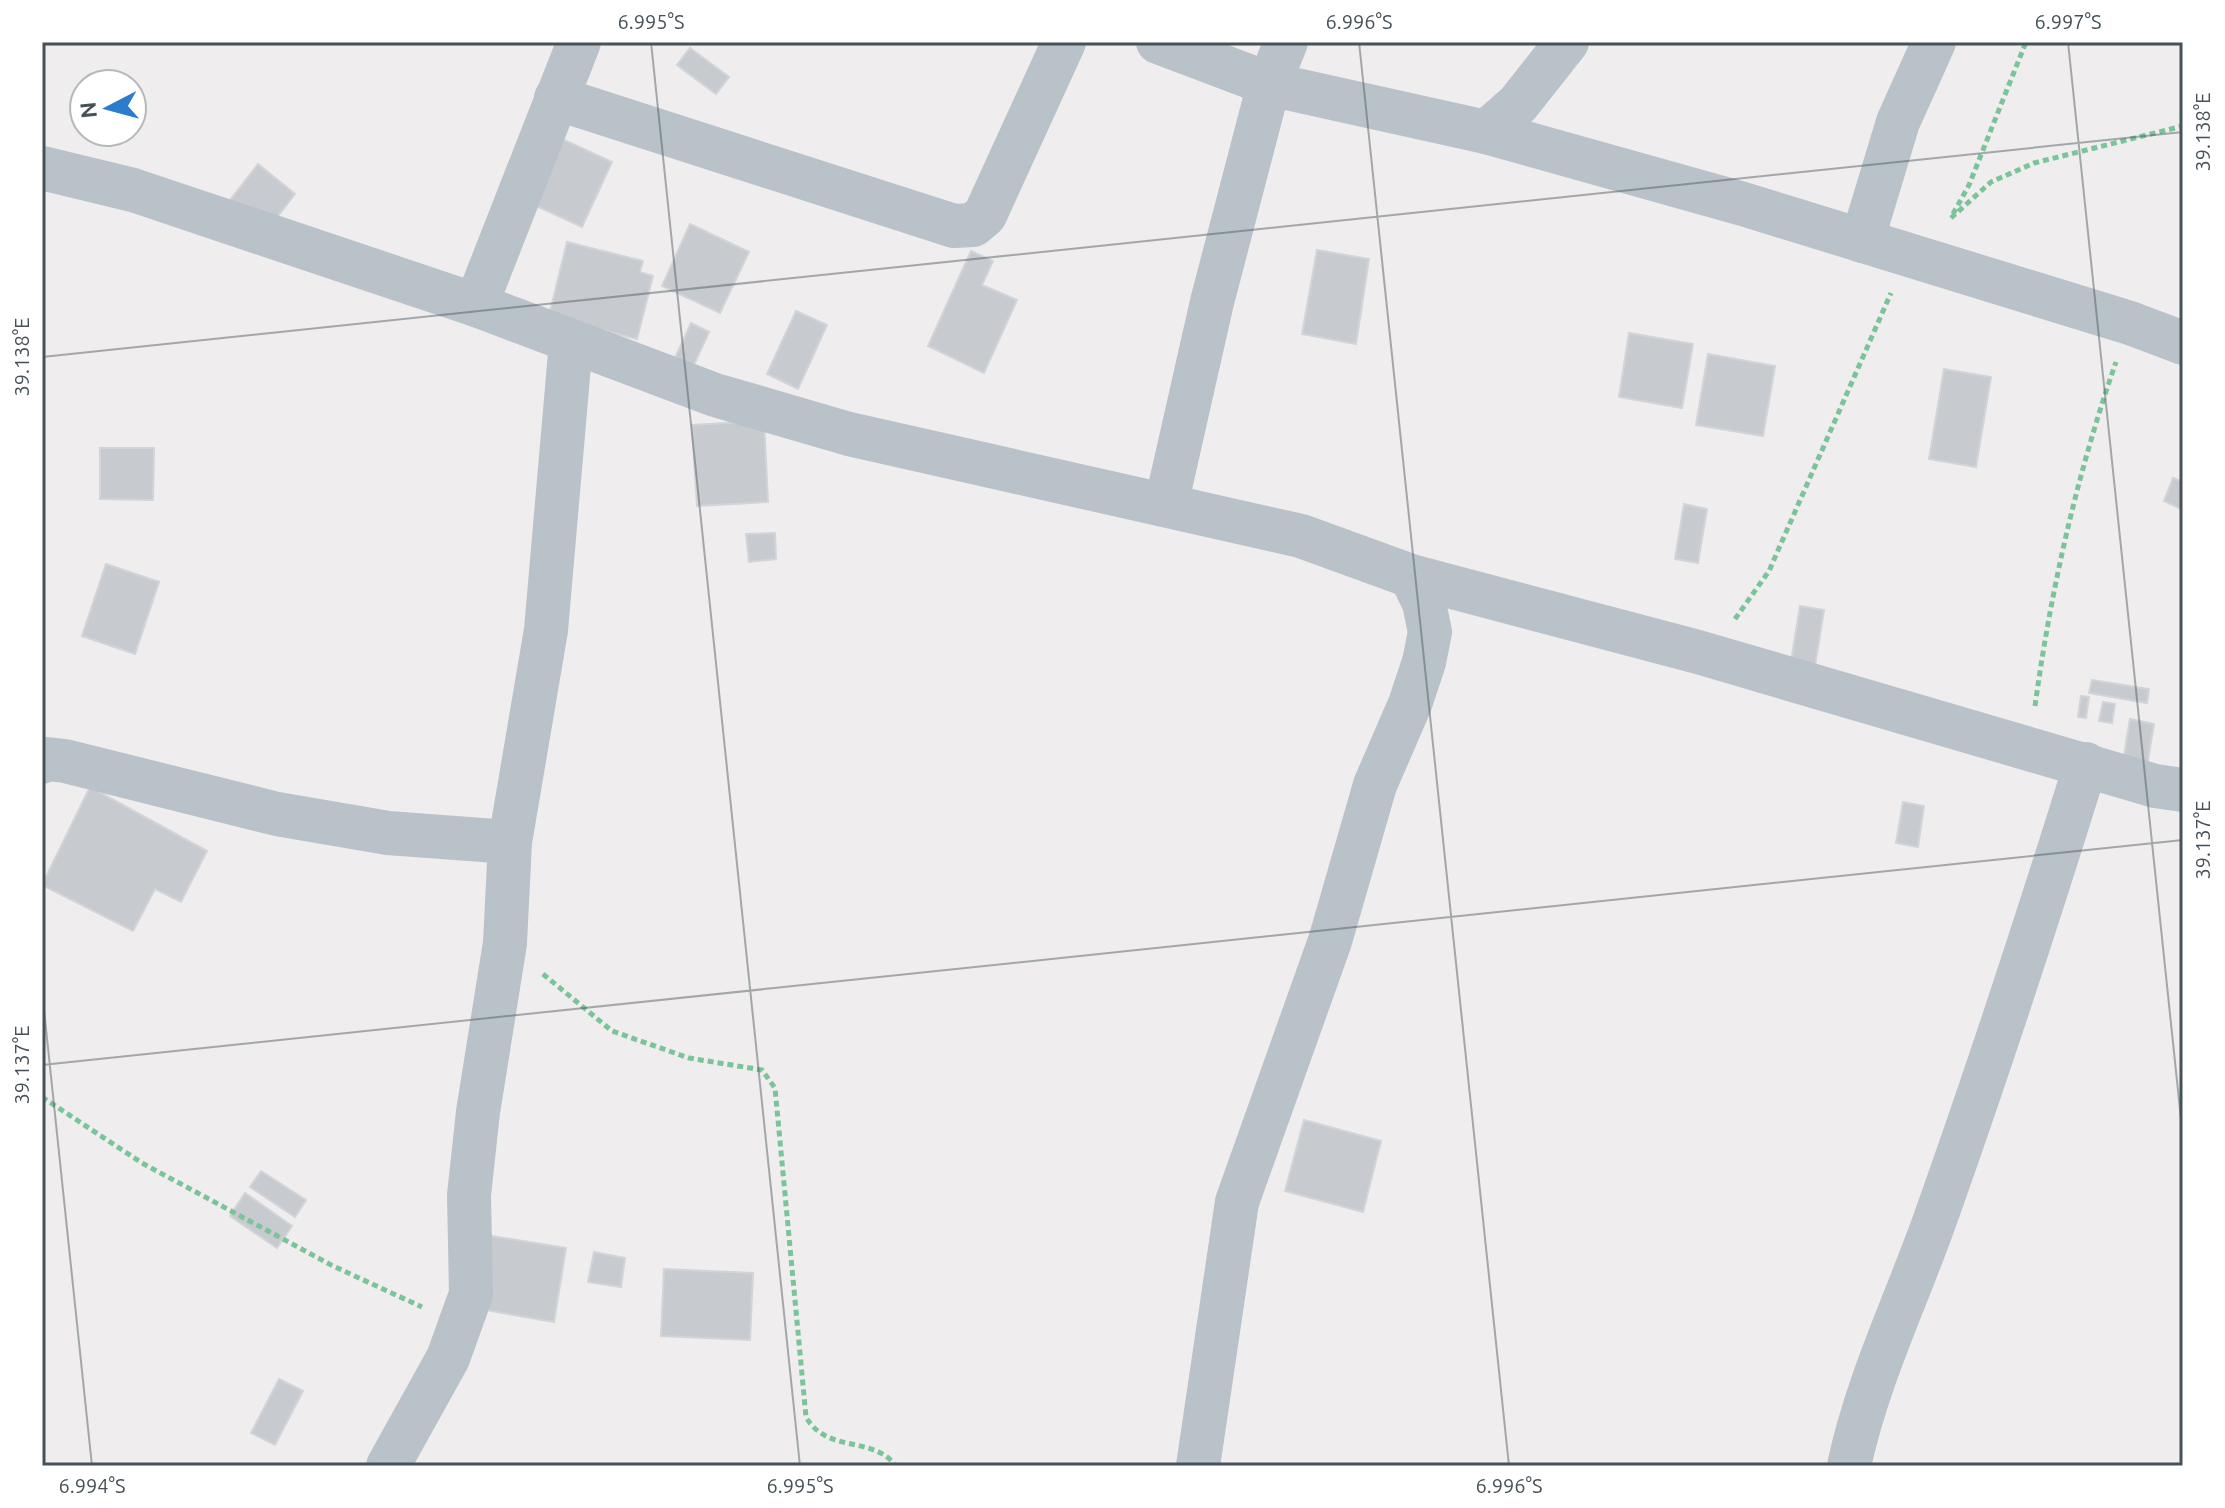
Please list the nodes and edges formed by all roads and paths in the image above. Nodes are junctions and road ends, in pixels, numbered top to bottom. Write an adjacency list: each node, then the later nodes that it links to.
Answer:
1 (579, 42): 9 (street)
2 (1064, 42): 9 (street)
3 (1158, 42): 8 (street)
4 (1286, 42): 8 (street)
5 (1567, 42): 11 (street)
6 (1934, 42): 14 (street)
7 (2026, 42): 13 (path)
8 (1269, 84): 11 (street); 20 (street)
9 (556, 98): 16 (street)
10 (2183, 126): 13 (path)
11 (1486, 132): 14 (street)
12 (42, 168): 16 (street)
13 (1951, 218): 15 (path)
14 (1862, 241): 15 (street)
15 (1913, 258): 17 (street); 24 (path)
16 (476, 305): 18 (street)
17 (2130, 323): 19 (street); 25 (path)
18 (571, 342): 20 (street); 29 (street)
19 (2183, 343)
20 (1166, 505): 21 (street)
21 (1411, 576): 22 (street); 23 (street)
22 (1472, 592): 23 (street); 24 (street)
23 (1430, 632): 35 (street)
24 (1698, 652): 25 (street)
25 (2030, 747): 27 (street)
26 (42, 762): 29 (street)
27 (2086, 764): 28 (street); 36 (street)
28 (2183, 790)
29 (510, 842): 30 (street)
30 (505, 943): 32 (street); 34 (path)
31 (42, 1097): 32 (path)
32 (462, 1325): 33 (street)
33 (388, 1466)
34 (896, 1466)
35 (1198, 1466)
36 (1849, 1466)

